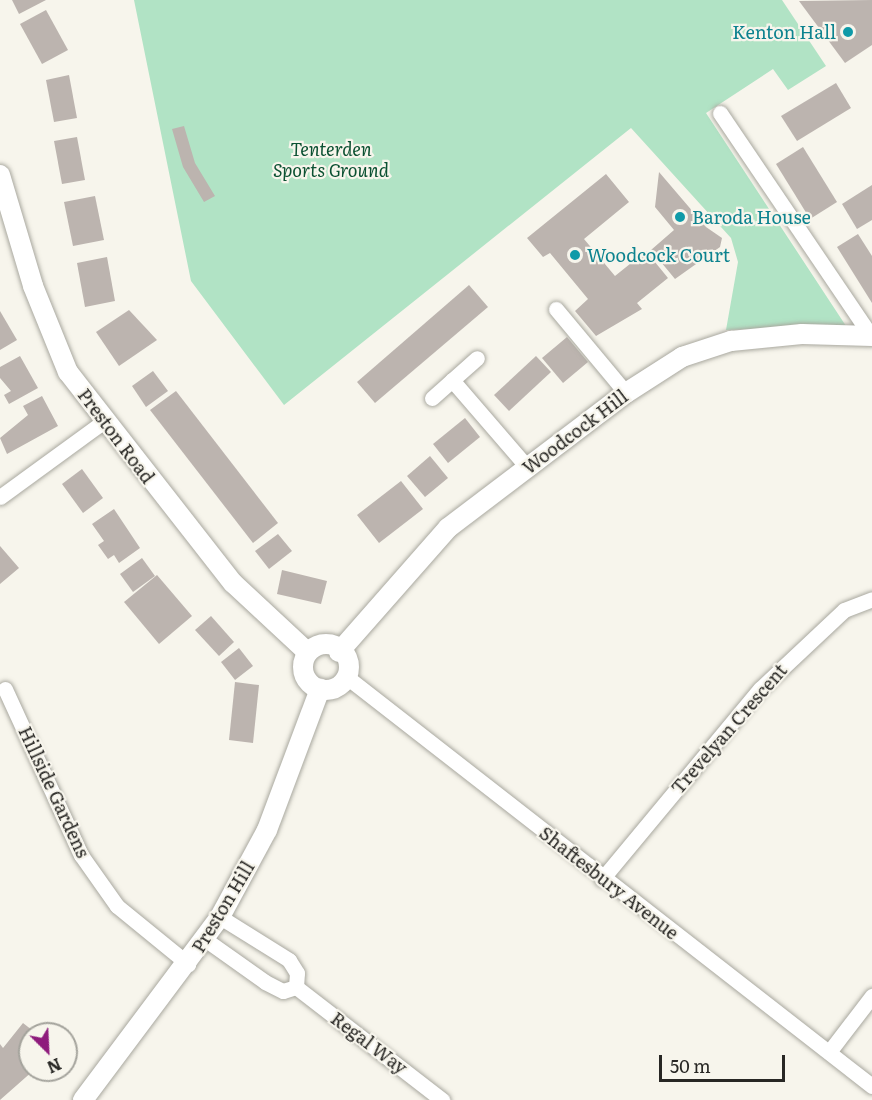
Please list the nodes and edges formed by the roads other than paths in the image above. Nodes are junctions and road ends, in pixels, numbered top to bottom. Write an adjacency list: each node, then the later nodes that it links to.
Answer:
1 (720, 113): 4 (street)
2 (0, 177): 9 (street, Preston Road)
3 (556, 309): 7 (street)
4 (872, 336): 7 (street, Woodcock Hill)
5 (477, 358): 6 (street)
6 (452, 380): 8 (street); 10 (street)
7 (626, 393): 10 (street, Woodcock Hill)
8 (432, 398)
9 (103, 422): 11 (street); 13 (street, Preston Road)
10 (528, 467): 14 (street, Woodcock Hill)
11 (0, 497)
12 (872, 599): 18 (street, Trevelyan Crescent)
13 (305, 650): 14 (street); 17 (street)
14 (339, 652): 15 (street)
15 (348, 678): 17 (street); 18 (street, Shaftesbury Avenue)
16 (6, 689): 21 (street, Hillside Gardens)
17 (320, 689): 19 (street, Preston Hill)
18 (602, 879): 24 (street, Shaftesbury Avenue)
19 (220, 917): 20 (street, Preston Hill); 22 (street)
20 (206, 940): 21 (street, Preston Hill); 22 (street)
21 (188, 964): 26 (street, Preston Hill)
22 (296, 987): 27 (street, Regal Way)
23 (872, 996): 24 (street)
24 (829, 1052): 25 (street, Shaftesbury Avenue)
25 (872, 1086)
26 (83, 1100)
27 (442, 1100)

